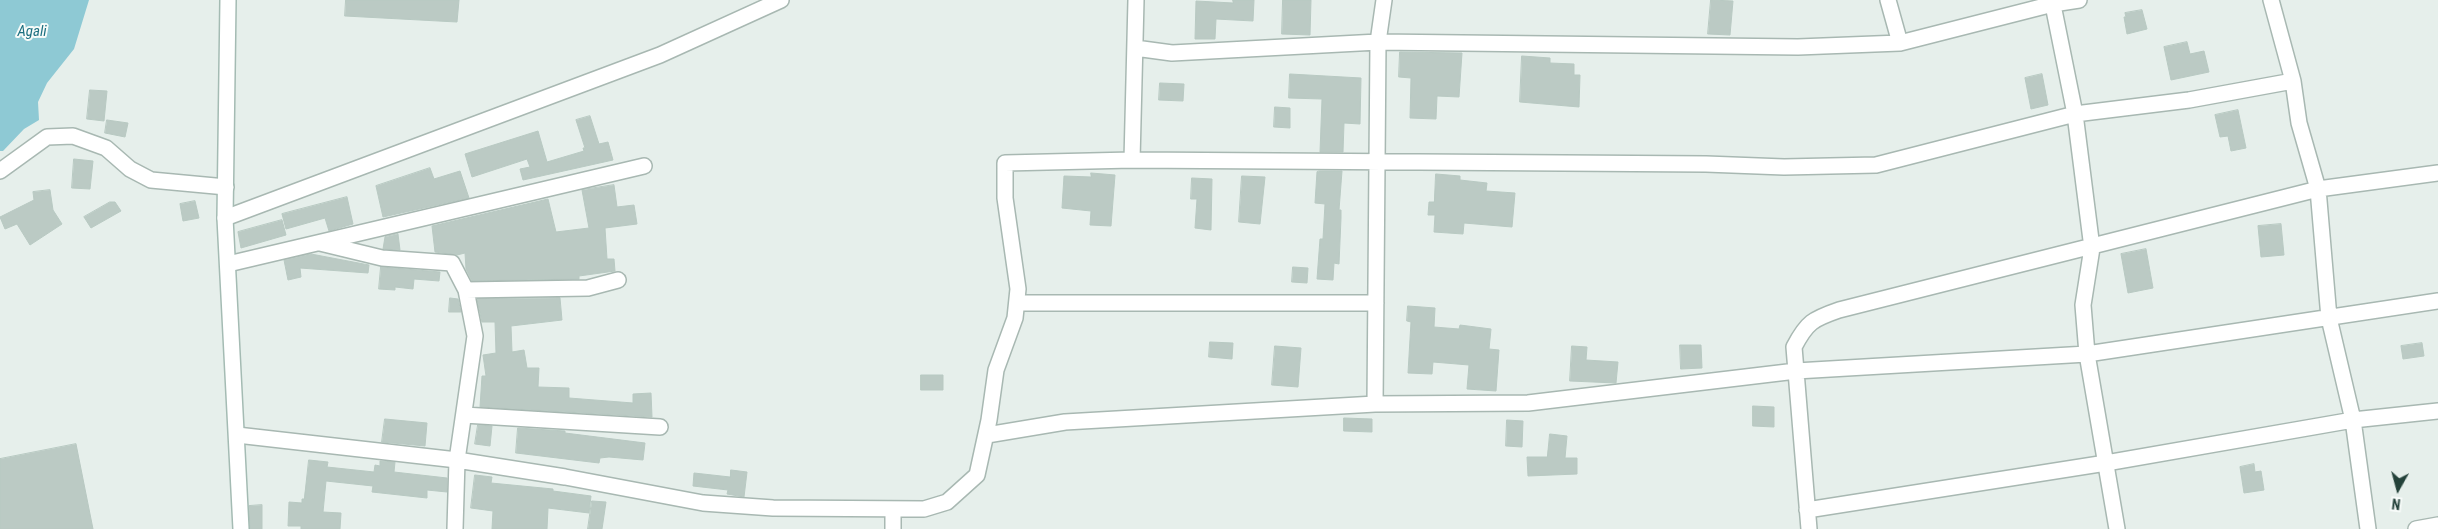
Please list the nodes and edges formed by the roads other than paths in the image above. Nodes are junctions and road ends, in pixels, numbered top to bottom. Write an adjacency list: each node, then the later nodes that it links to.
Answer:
1 (228, 0): 19 (street)
2 (781, 0): 21 (street)
3 (1136, 0): 11 (street)
4 (1384, 0): 9 (street)
5 (1888, 0): 10 (street)
6 (2079, 0): 8 (street)
7 (2271, 0): 12 (street)
8 (2053, 2): 10 (street); 13 (street)
9 (1378, 42): 10 (street); 11 (street); 15 (street)
10 (1900, 43)
11 (1135, 48): 14 (street)
12 (2293, 81): 13 (street); 20 (street)
13 (2075, 114): 15 (street); 23 (street)
14 (1132, 160): 15 (street); 29 (street)
15 (1377, 161): 28 (street)
16 (644, 166): 22 (street)
17 (0, 171): 19 (street)
18 (2438, 173): 20 (street)
19 (226, 187): 21 (street)
20 (2318, 189): 23 (street); 30 (street)
21 (225, 218): 24 (street)
22 (317, 242): 24 (street); 26 (street)
23 (2092, 248): 31 (street); 32 (street)
24 (228, 264): 38 (street)
25 (618, 280): 26 (street)
26 (466, 290): 35 (street)
27 (2438, 300): 30 (street)
28 (1376, 302): 29 (street); 33 (street)
29 (1017, 303): 39 (street)
30 (2329, 318): 31 (street); 36 (street)
31 (2087, 354): 32 (street); 41 (street)
32 (1796, 371): 33 (street); 43 (street)
33 (1375, 404): 39 (street)
34 (2438, 411): 36 (street)
35 (464, 415): 37 (street); 40 (street)
36 (2353, 420): 41 (street); 50 (street)
37 (660, 427)
38 (236, 435): 40 (street); 45 (street)
39 (987, 435): 42 (street)
40 (457, 460): 42 (street); 46 (street)
41 (2106, 462): 43 (street); 49 (street)
42 (893, 509): 47 (street)
43 (1807, 510): 48 (street)
44 (2438, 525): 51 (street)
45 (241, 529)
46 (455, 529)
47 (893, 529)
48 (1809, 529)
49 (2117, 529)
50 (2368, 529)
51 (2416, 529)

